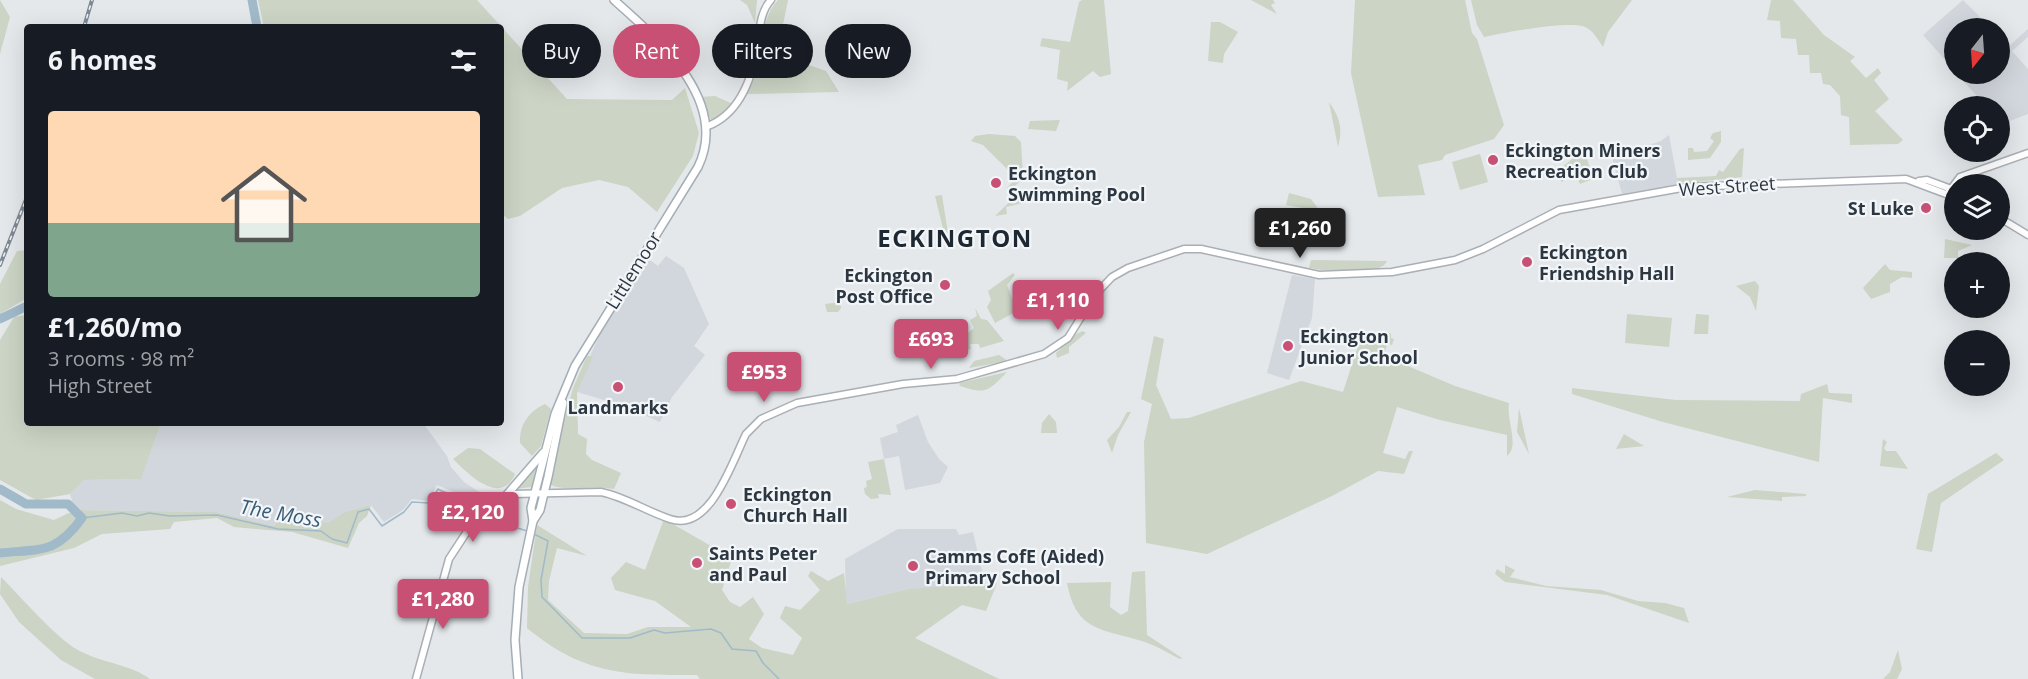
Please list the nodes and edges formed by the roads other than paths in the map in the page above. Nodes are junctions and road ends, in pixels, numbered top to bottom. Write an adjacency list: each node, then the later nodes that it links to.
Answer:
1 (771, 0): 3 (main road)
2 (617, 2): 3 (main road)
3 (708, 126): 9 (main road, Littlemoor)
4 (2028, 153): 5 (main road)
5 (1971, 174)
6 (1944, 189): 12 (main road, West Street)
7 (2010, 224): 8 (main road)
8 (2028, 235)
9 (563, 397): 10 (main road, Littlemoor); 11 (main road, Littlemoor)
10 (544, 452): 13 (main road, Littlemoor); 14 (main road)
11 (549, 463): 12 (main road, Littlemoor); 13 (main road)
12 (544, 492): 13 (main road, West Street); 15 (main road, Littlemoor)
13 (534, 493): 14 (main road, West Street); 15 (main road)
14 (504, 498): 16 (main road)
15 (533, 521): 17 (main road)
16 (416, 679)
17 (518, 679)

